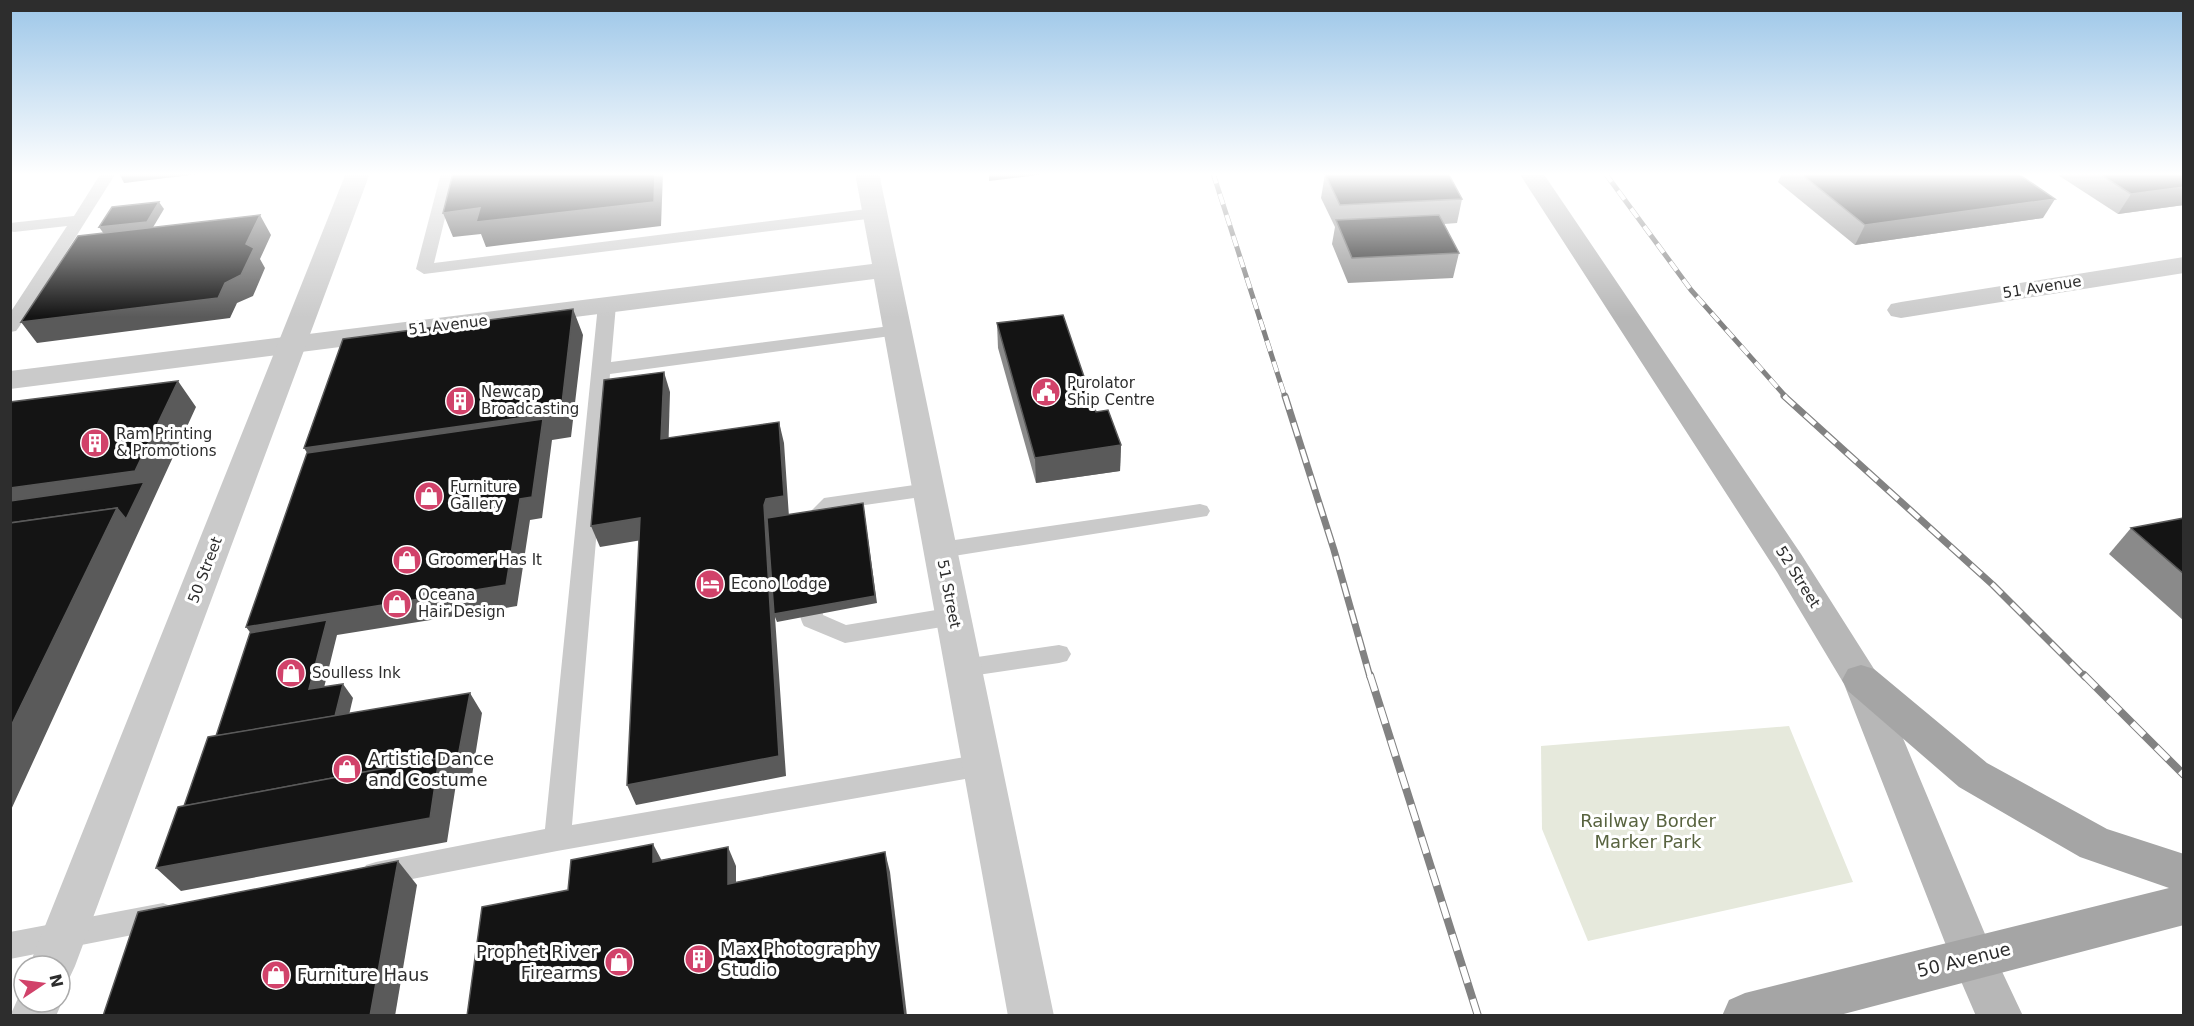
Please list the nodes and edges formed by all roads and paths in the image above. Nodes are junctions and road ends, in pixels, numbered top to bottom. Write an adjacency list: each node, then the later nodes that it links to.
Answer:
1 (70, 221): 8 (lane)
2 (77, 221): 13 (lane)
3 (340, 221): 15 (street, 50 Street)
4 (437, 221): 5 (lane)
5 (812, 221)
6 (877, 221): 10 (street, 51 Street)
7 (1563, 221): 24 (main road, 52 Street)
8 (14, 227)
9 (2184, 265): 12 (street, 51 Avenue)
10 (886, 270): 11 (street, 51 Avenue); 14 (street, 51 Street)
11 (607, 305): 15 (street, 51 Avenue); 16 (lane)
12 (1901, 309)
13 (10, 327)
14 (898, 330): 16 (lane); 18 (street, 51 Street)
15 (292, 345): 17 (street, 51 Avenue); 32 (street, 50 Street)
16 (601, 369): 26 (lane)
17 (10, 380)
18 (928, 489): 20 (street, 51 Street); 21 (lane)
19 (1200, 511): 20 (lane)
20 (941, 550): 21 (street, 51 Street)
21 (954, 616): 23 (street, 51 Street)
22 (1059, 654): 23 (lane)
23 (964, 668): 25 (street, 51 Street)
24 (1861, 680): 27 (main road); 33 (main road, 52 Street)
25 (982, 765): 26 (lane); 34 (street, 51 Street)
26 (557, 838): 28 (lane)
27 (2184, 874)
28 (348, 880)
29 (2184, 905): 33 (main road, 50 Avenue)
30 (186, 912): 32 (lane)
31 (10, 946): 32 (lane)
32 (58, 951)
33 (1973, 958): 35 (main road, 50 Avenue); 36 (main road, 52 Street)
34 (1031, 1016)
35 (1745, 1016)
36 (2000, 1016)

